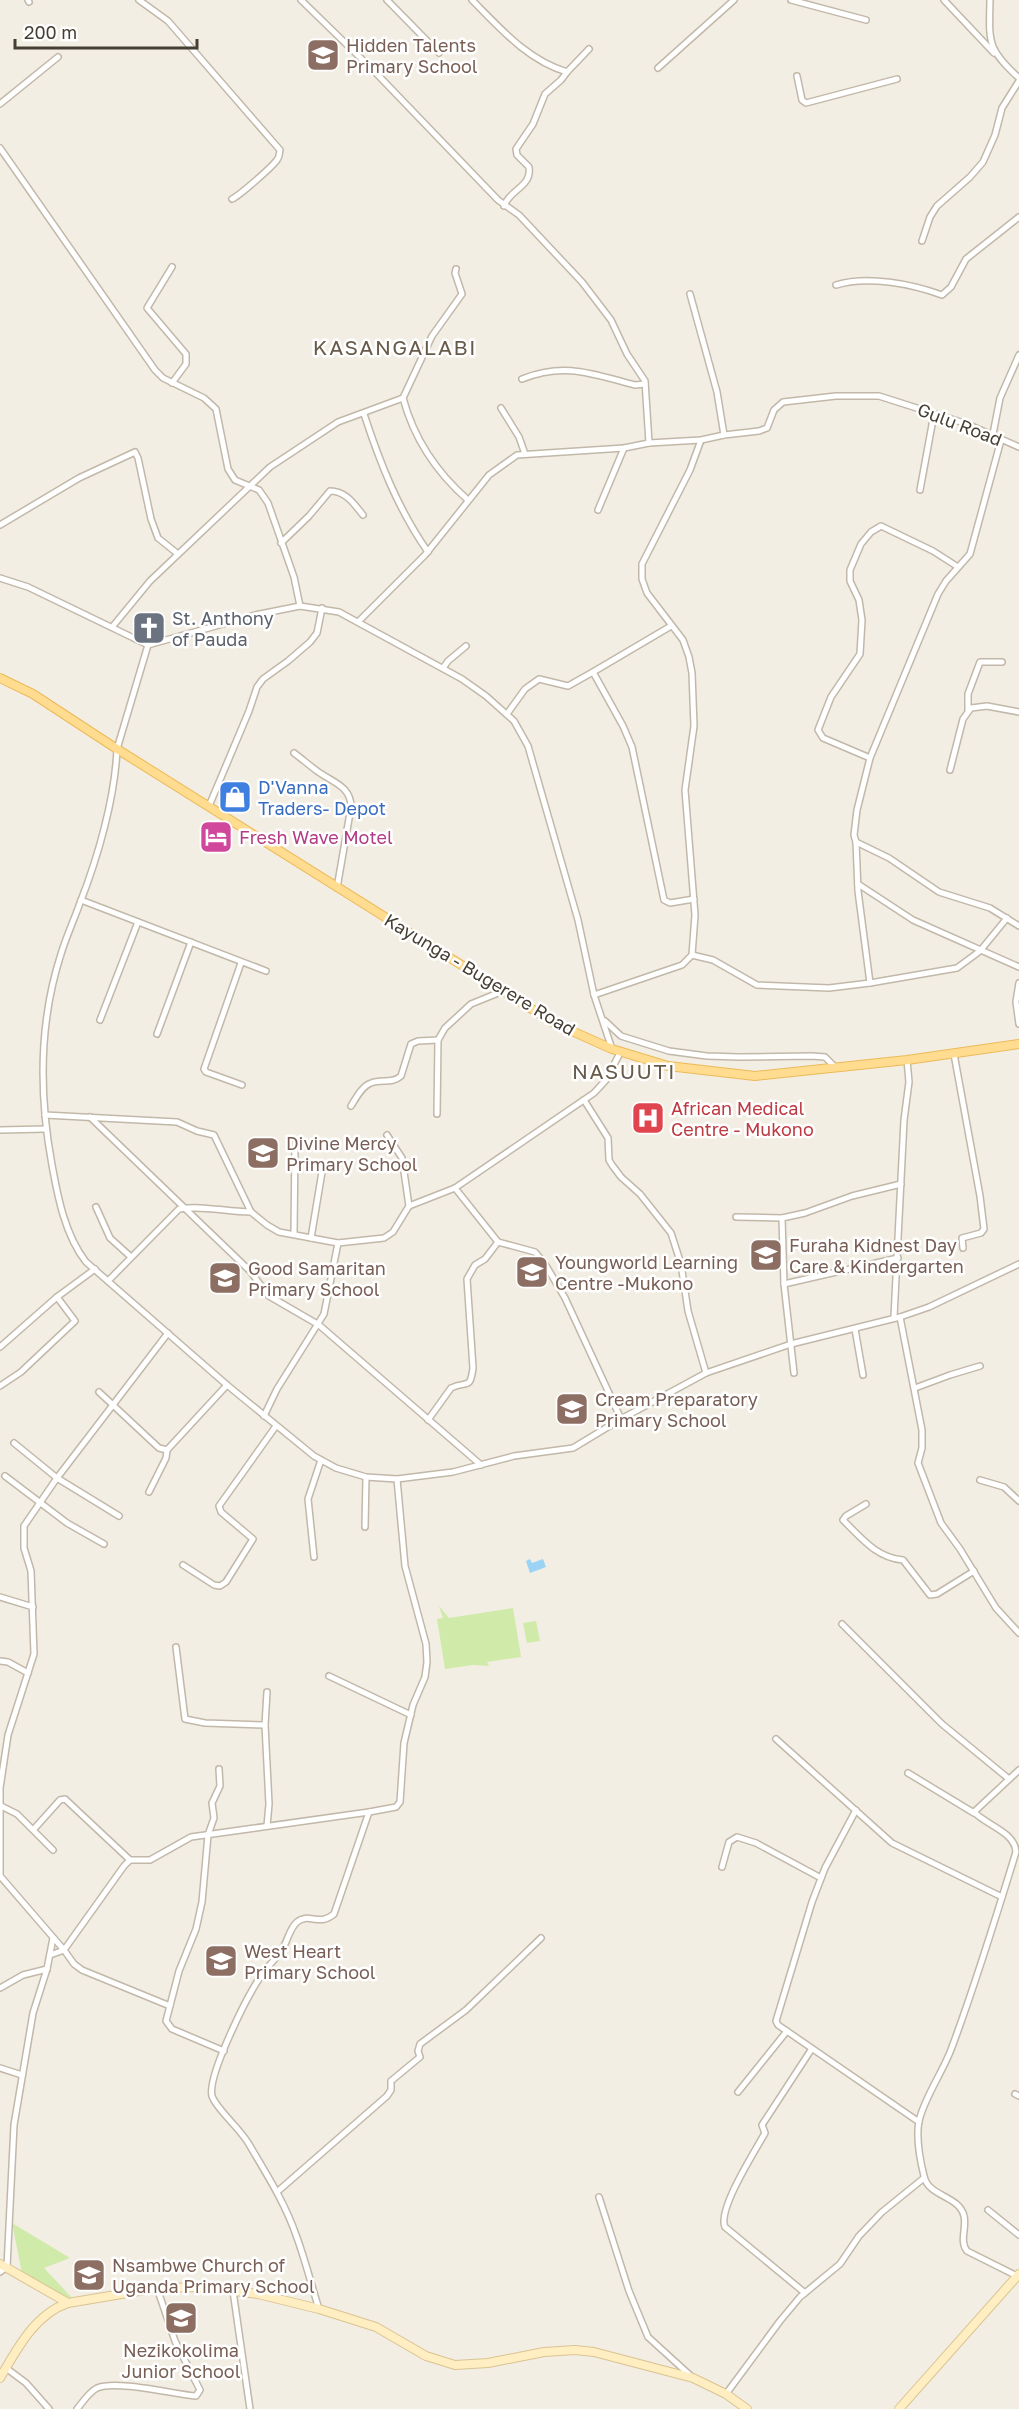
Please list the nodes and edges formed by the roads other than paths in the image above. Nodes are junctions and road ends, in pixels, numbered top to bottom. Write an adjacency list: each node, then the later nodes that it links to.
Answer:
1 (139, 0): 21 (street)
2 (302, 0): 22 (street)
3 (387, 0): 11 (street)
4 (472, 0): 15 (street)
5 (734, 0): 14 (street)
6 (791, 0): 9 (street)
7 (944, 0): 12 (street)
8 (990, 0): 12 (street)
9 (866, 20)
10 (589, 49): 15 (street)
11 (439, 53)
12 (995, 54): 18 (street)
13 (58, 57): 19 (street)
14 (658, 68)
15 (567, 72): 22 (street)
16 (797, 76): 17 (street)
17 (897, 79)
18 (1019, 79): 24 (street)
19 (0, 104)
20 (0, 148): 31 (street)
21 (232, 199)
22 (504, 206): 32 (street)
23 (1019, 217): 27 (street)
24 (922, 241)
25 (172, 267): 31 (street)
26 (456, 269): 33 (street)
27 (836, 285)
28 (690, 294): 38 (street)
29 (1019, 355): 37 (street)
30 (522, 379): 32 (street)
31 (172, 383): 45 (street)
32 (645, 384): 41 (street)
33 (404, 398): 35 (street); 47 (street)
34 (501, 408): 44 (street)
35 (364, 414): 45 (street); 52 (street)
36 (934, 414): 37 (street, Gulu Road); 38 (street, Gulu Road); 46 (street)
37 (993, 434): 40 (street, Gulu Road)
38 (724, 435): 39 (street)
39 (701, 440): 41 (street); 60 (street)
40 (1001, 440): 42 (street, Gulu Road); 54 (street)
41 (649, 443): 43 (street)
42 (1019, 447)
43 (624, 448): 44 (street); 48 (street)
44 (525, 454): 47 (street)
45 (248, 486): 51 (street); 53 (street)
46 (920, 490)
47 (468, 500): 52 (street)
48 (598, 510)
49 (363, 515): 51 (street)
50 (0, 525): 53 (street)
51 (281, 543): 56 (street)
52 (428, 552): 58 (street)
53 (178, 554): 59 (street)
54 (958, 567): 72 (street); 72 (street)
55 (0, 578): 59 (street)
56 (300, 606): 57 (street); 61 (street)
57 (322, 608): 58 (street); 74 (street)
58 (359, 621): 64 (street)
59 (113, 626): 61 (street)
60 (671, 627): 65 (street); 78 (street)
61 (148, 645): 70 (street)
62 (466, 646): 64 (street)
63 (1002, 662): 67 (street)
64 (443, 668): 69 (street)
65 (593, 672): 69 (street); 78 (street)
66 (0, 678): 70 (main road, Kayunga - Bugerere Road)
67 (968, 712): 68 (street); 73 (street)
68 (1019, 712)
69 (507, 714): 92 (street)
70 (117, 749): 74 (main road, Kayunga - Bugerere Road); 79 (street)
71 (294, 753): 77 (street)
72 (870, 758): 75 (street)
73 (950, 770)
74 (209, 806): 77 (main road, Kayunga - Bugerere Road)
75 (856, 842): 76 (street); 80 (street)
76 (858, 884): 84 (street); 89 (street)
77 (337, 888): 91 (main road, Kayunga - Bugerere Road)
78 (694, 899): 85 (street)
79 (81, 900): 82 (street); 106 (street)
80 (1007, 918): 81 (street); 84 (street)
81 (1017, 921)
82 (138, 922): 83 (street); 93 (street)
83 (191, 942): 86 (street); 96 (street)
84 (980, 951): 87 (street); 89 (street)
85 (692, 955): 89 (street); 92 (street)
86 (241, 963): 88 (street); 103 (street)
87 (1019, 967)
88 (266, 971)
89 (870, 983)
90 (1019, 983): 95 (street)
91 (503, 991): 97 (street); 99 (main road, Kayunga - Bugerere Road)
92 (594, 995): 94 (street)
93 (100, 1020)
94 (604, 1020): 99 (street); 102 (street)
95 (1019, 1024)
96 (157, 1034)
97 (438, 1040): 105 (street); 107 (street)
98 (1019, 1044): 100 (main road, Kayunga - Bugerere Road)
99 (616, 1050): 102 (main road, Kayunga - Bugerere Road); 104 (street)
100 (954, 1054): 101 (main road, Kayunga - Bugerere Road); 126 (street)
101 (908, 1060): 102 (main road, Kayunga - Bugerere Road); 114 (street)
102 (835, 1067)
103 (243, 1085)
104 (584, 1100): 115 (street); 141 (street)
105 (351, 1106)
106 (45, 1114): 108 (street); 109 (street)
107 (437, 1114)
108 (90, 1117): 118 (street); 119 (street)
109 (46, 1129): 110 (street); 130 (street)
110 (0, 1130)
111 (387, 1135): 116 (street)
112 (295, 1143): 122 (street)
113 (323, 1166): 123 (street)
114 (901, 1184): 121 (street); 128 (street)
115 (455, 1188): 116 (street); 124 (street)
116 (409, 1206): 125 (street)
117 (96, 1207): 127 (street)
118 (187, 1209): 119 (street); 127 (street); 135 (street)
119 (251, 1212): 122 (street)
120 (736, 1217): 121 (street)
121 (782, 1218): 132 (street)
122 (294, 1234): 123 (street)
123 (311, 1238): 125 (street)
124 (498, 1242): 150 (street); 151 (street)
125 (338, 1243): 135 (street)
126 (963, 1248)
127 (131, 1257): 131 (street)
128 (898, 1258): 132 (street); 134 (street)
129 (1019, 1264): 134 (street)
130 (94, 1269): 131 (street); 133 (street)
131 (108, 1281): 137 (street)
132 (784, 1284): 138 (street)
133 (57, 1297): 139 (street); 145 (street)
134 (897, 1317): 136 (street); 146 (street)
135 (319, 1325): 149 (street); 151 (street)
136 (855, 1329): 138 (street); 143 (street)
137 (168, 1333): 144 (street); 148 (street)
138 (791, 1344): 141 (street); 142 (street)
139 (0, 1347)
140 (980, 1366): 146 (street)
141 (706, 1373): 150 (street)
142 (794, 1373)
143 (863, 1375)
144 (227, 1385): 149 (street); 154 (street)
145 (0, 1386)
146 (915, 1388): 171 (street)
147 (99, 1392): 148 (street)
148 (113, 1405): 154 (street); 159 (street)
149 (264, 1416): 152 (street)
150 (621, 1419): 156 (street)
151 (428, 1420): 156 (street)
152 (276, 1426): 155 (street); 170 (street)
153 (14, 1443): 159 (street)
154 (167, 1450): 162 (street)
155 (321, 1460): 158 (street); 169 (street)
156 (481, 1465): 160 (street)
157 (5, 1476): 164 (street)
158 (366, 1477): 160 (street); 167 (street)
159 (57, 1478): 164 (street); 166 (street)
160 (397, 1479): 181 (street)
161 (980, 1480): 163 (street)
162 (149, 1492)
163 (1019, 1500)
164 (40, 1502): 168 (street); 173 (street)
165 (867, 1504): 171 (street)
166 (119, 1516)
167 (365, 1527)
168 (104, 1544)
169 (314, 1557)
170 (183, 1565)
171 (974, 1571): 175 (street)
172 (0, 1597): 173 (street)
173 (33, 1607): 178 (street)
174 (842, 1624): 189 (street)
175 (1019, 1633)
176 (176, 1647): 182 (street)
177 (0, 1661): 178 (street)
178 (28, 1673): 190 (street)
179 (329, 1676): 181 (street)
180 (267, 1692): 183 (street)
181 (411, 1715): 193 (street)
182 (208, 1722): 183 (street); 184 (street)
183 (265, 1725): 195 (street)
184 (208, 1730)
185 (776, 1739): 192 (street)
186 (219, 1769): 197 (street)
187 (1019, 1771): 189 (street)
188 (909, 1773): 194 (street)
189 (1009, 1779): 194 (street)
190 (0, 1788): 191 (street)
191 (2, 1806): 196 (street); 201 (street)
192 (856, 1810): 202 (street); 203 (street)
193 (369, 1812): 195 (street); 213 (street)
194 (974, 1813): 203 (street)
195 (267, 1826): 197 (street)
196 (34, 1829): 198 (street); 199 (street)
197 (208, 1836): 199 (street); 210 (street)
198 (52, 1850)
199 (130, 1860): 206 (street)
200 (722, 1867): 202 (street)
201 (0, 1877): 204 (street)
202 (821, 1878): 211 (street)
203 (1002, 1897): 217 (street)
204 (53, 1938): 206 (street); 207 (street)
205 (541, 1938): 219 (street)
206 (64, 1950): 207 (street); 210 (street)
207 (50, 1955): 208 (street)
208 (47, 1969): 209 (street); 215 (street)
209 (0, 1988)
210 (170, 2006): 213 (street)
211 (787, 2031): 212 (street); 216 (street)
212 (811, 2050): 217 (street); 227 (street)
213 (224, 2051): 219 (street)
214 (0, 2068): 215 (street)
215 (22, 2075): 223 (street)
216 (738, 2092)
217 (919, 2122): 218 (street)
218 (924, 2178): 224 (street); 227 (street)
219 (277, 2192): 229 (street)
220 (599, 2197): 232 (street)
221 (988, 2210): 222 (street)
222 (1019, 2235)
223 (2, 2268): 228 (street)
224 (1018, 2275): 238 (street)
225 (157, 2288): 226 (street); 228 (street); 235 (street)
226 (233, 2291): 229 (street); 236 (street)
227 (805, 2293): 233 (street)
228 (68, 2302): 230 (street)
229 (319, 2308): 232 (street)
230 (6, 2368): 231 (street); 234 (street)
231 (0, 2378)
232 (693, 2378): 233 (street)
233 (726, 2394): 237 (street)
234 (49, 2409)
235 (77, 2409)
236 (250, 2409)
237 (747, 2409)
238 (899, 2409)

